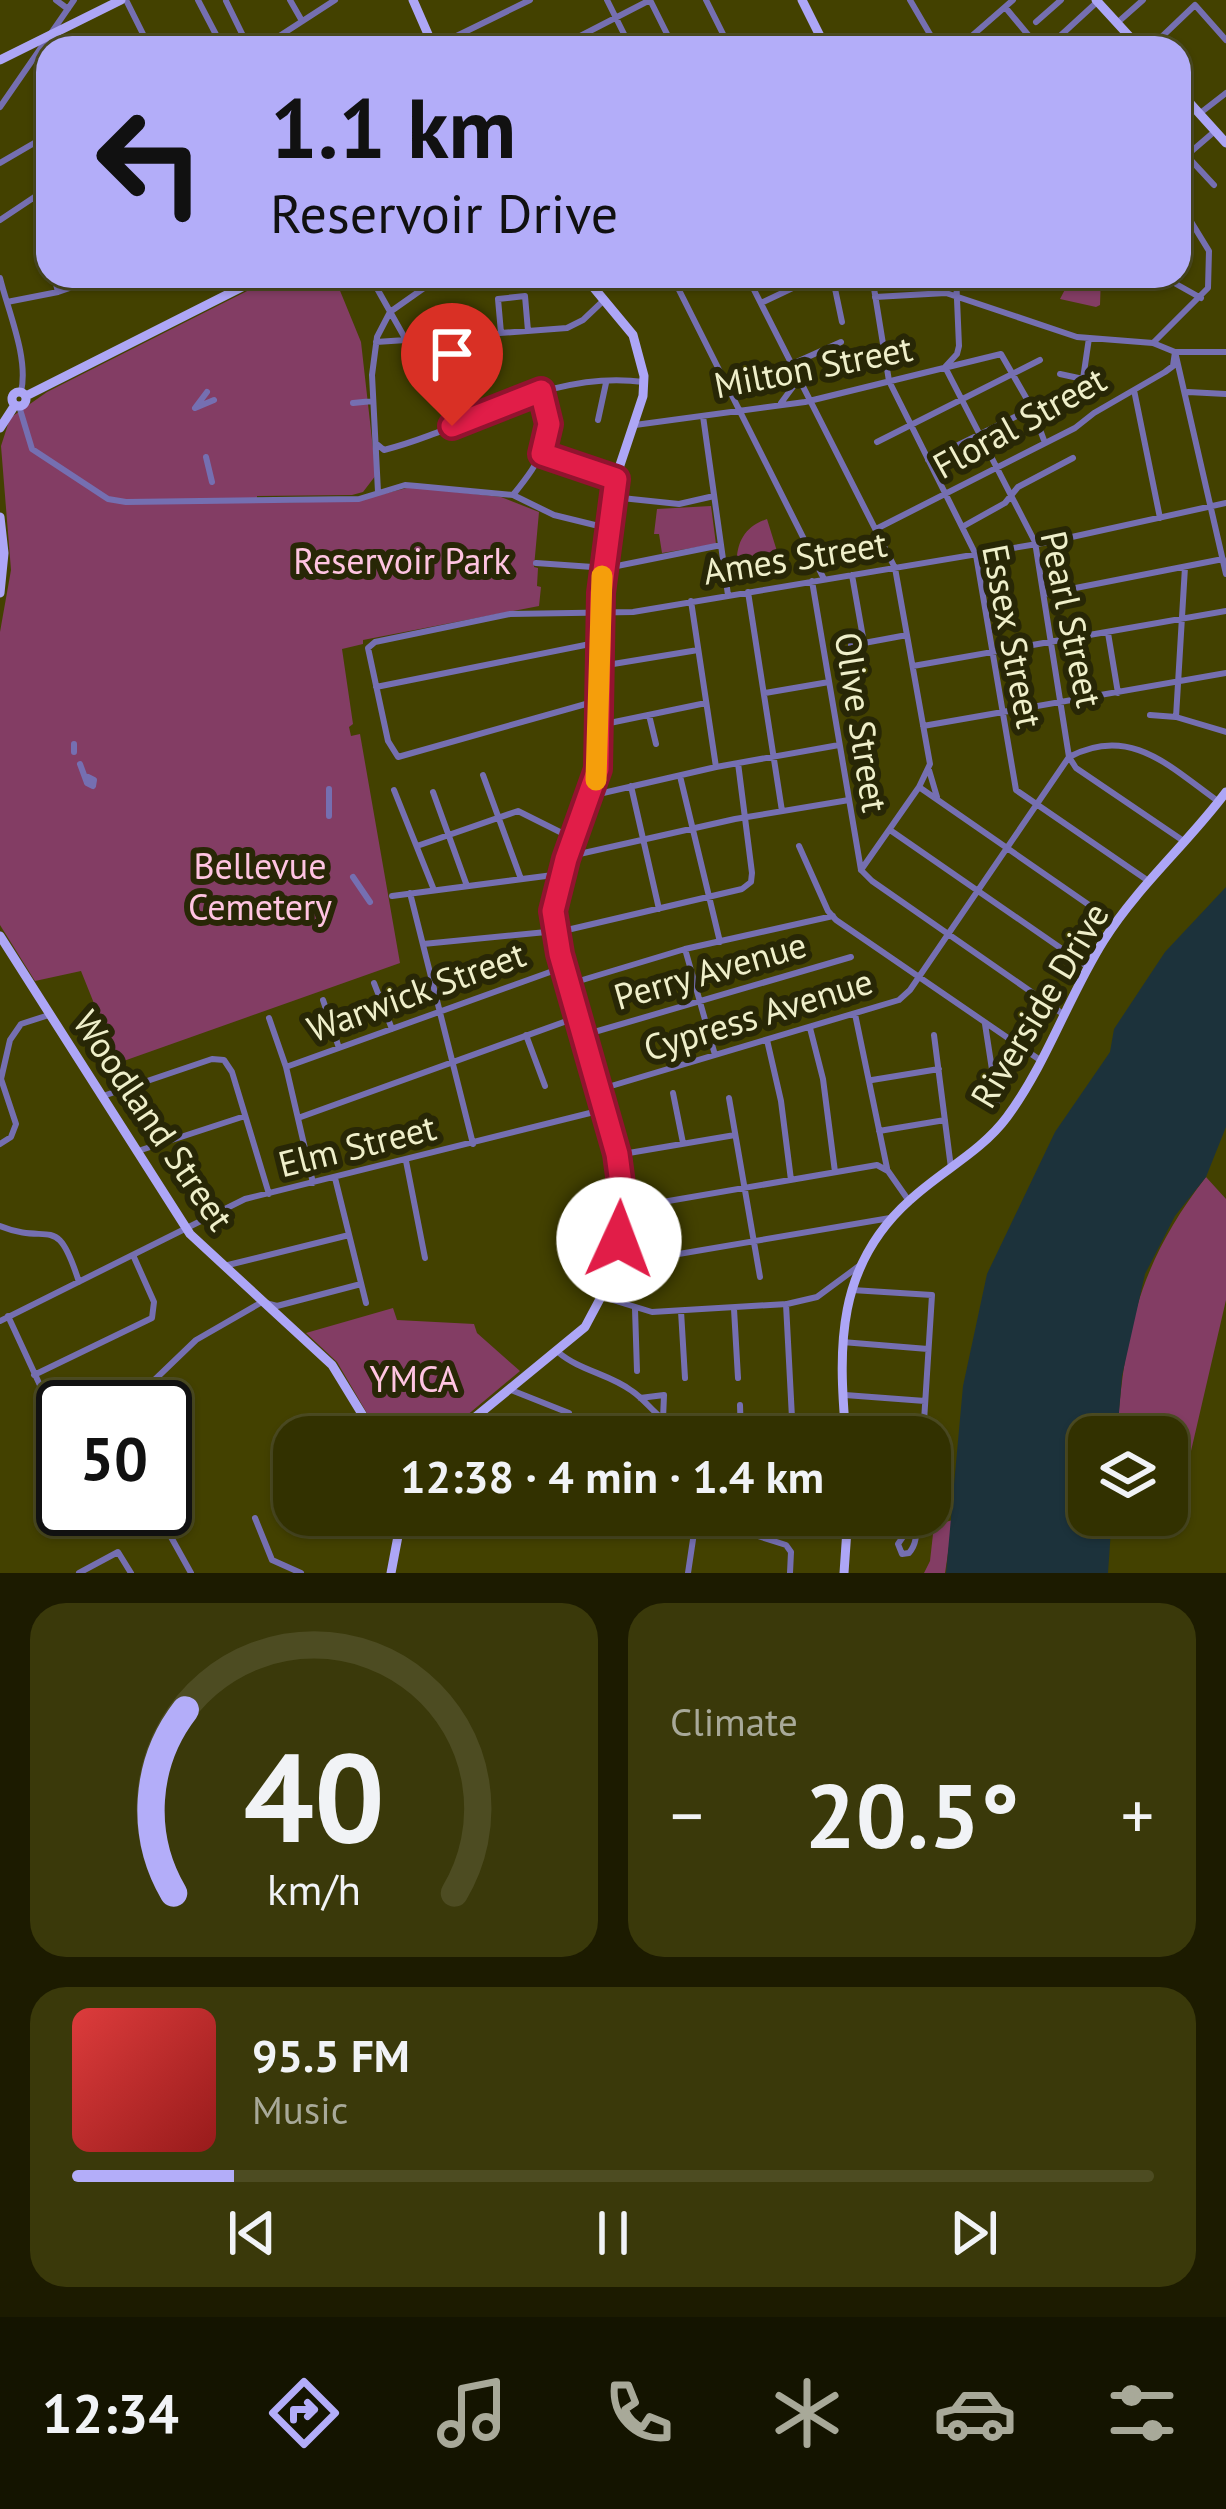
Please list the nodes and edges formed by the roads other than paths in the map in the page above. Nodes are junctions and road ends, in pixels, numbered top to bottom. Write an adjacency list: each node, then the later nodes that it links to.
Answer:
1 (56, 0): 20 (street)
2 (74, 0): 20 (street)
3 (123, 0): 27 (main road); 28 (street)
4 (198, 0): 29 (street)
5 (290, 0): 22 (street)
6 (334, 0): 22 (street)
7 (413, 0): 32 (main road)
8 (530, 0): 33 (street)
9 (607, 0): 21 (street)
10 (650, 0): 21 (street); 26 (street)
11 (706, 0): 37 (street)
12 (802, 0): 38 (main road)
13 (910, 0): 39 (street)
14 (1013, 0): 19 (street)
15 (1061, 0): 23 (street)
16 (1143, 0): 24 (street)
17 (226, 1): 30 (street)
18 (1096, 1): 24 (main road); 42 (street)
19 (1005, 8): 40 (street); 41 (street)
20 (68, 9): 27 (street)
21 (616, 18): 34 (street); 35 (street)
22 (302, 21): 31 (street)
23 (1036, 22)
24 (1117, 23): 43 (main road)
25 (676, 24): 26 (street)
26 (665, 30): 36 (street)
27 (51, 35)
28 (143, 36)
29 (217, 36)
30 (243, 36)
31 (279, 36)
32 (429, 36)
33 (456, 36)
34 (582, 36)
35 (625, 36)
36 (668, 36)
37 (724, 36)
38 (820, 36)
39 (930, 36)
40 (975, 36)
41 (1030, 36)
42 (1060, 36)
43 (1129, 36)
44 (1163, 36): 45 (street)
45 (1226, 40)
46 (36, 42): 48 (main road)
47 (35, 57): 51 (street)
48 (0, 60)
49 (1226, 93): 52 (street)
50 (1191, 105): 52 (main road)
51 (0, 107)
52 (1199, 114): 53 (main road)
53 (1215, 131): 55 (main road); 56 (street)
54 (36, 142): 58 (street)
55 (1226, 143)
56 (1191, 152)
57 (1191, 160): 59 (street)
58 (0, 163)
59 (1214, 185)
60 (35, 197): 61 (street); 62 (street)
61 (36, 201)
62 (0, 220)
63 (1191, 222): 81 (street)
64 (0, 278): 83 (street)
65 (57, 288): 78 (street)
66 (70, 288): 78 (street)
67 (241, 288): 112 (main road)
68 (376, 288): 85 (street)
69 (425, 288): 85 (street)
70 (596, 288): 82 (main road)
71 (678, 288): 121 (street)
72 (753, 288): 84 (street)
73 (792, 288): 84 (street)
74 (835, 288): 86 (street)
75 (874, 288): 80 (street, Essex Street)
76 (957, 288): 79 (street)
77 (1185, 288): 81 (street)
78 (58, 292): 83 (street)
79 (957, 296): 80 (street); 89 (street); 98 (street)
80 (875, 297): 102 (street, Essex Street)
81 (1201, 298): 93 (street)
82 (606, 299): 87 (street); 104 (main road)
83 (6, 302): 112 (street)
84 (760, 303): 97 (street)
85 (390, 314): 90 (street); 91 (street)
86 (842, 322)
87 (527, 331): 88 (street); 88 (street)
88 (501, 333): 90 (street)
89 (1089, 338): 93 (street); 100 (street)
90 (406, 340): 91 (street)
91 (376, 342): 116 (street)
92 (841, 342): 97 (street)
93 (1153, 344): 94 (street)
94 (1175, 352): 95 (street); 106 (street, Floral Street); 109 (street)
95 (1226, 352)
96 (1040, 360): 99 (street)
97 (792, 364): 101 (street)
98 (945, 367): 99 (street, Milton Street); 102 (street, Milton Street); 115 (street, Pearl Street)
99 (1013, 374): 115 (street); 120 (street)
100 (1060, 374)
101 (799, 378): 114 (street); 118 (street)
102 (890, 381): 114 (street, Milton Street); 126 (street, Essex Street)
103 (606, 382): 104 (street); 107 (street); 123 (street)
104 (644, 382): 124 (main road)
105 (436, 384): 125 (street)
106 (1135, 390): 130 (street, Floral Street); 148 (street)
107 (541, 391): 125 (street); 132 (street)
108 (207, 392): 113 (street)
109 (1186, 392): 110 (street); 146 (street)
110 (1226, 394)
111 (1051, 399): 120 (street)
112 (19, 400): 119 (main road); 127 (main road); 139 (street)
113 (214, 400)
114 (810, 400): 118 (street, Milton Street); 151 (street)
115 (962, 400): 126 (street); 128 (street, Pearl Street)
116 (373, 401): 117 (street); 131 (street)
117 (353, 403)
118 (779, 405): 121 (street, Milton Street)
119 (0, 409)
120 (1032, 409): 128 (street); 130 (street)
121 (740, 411): 122 (street, Milton Street); 162 (street)
122 (703, 416): 124 (street, Milton Street); 142 (street)
123 (598, 420)
124 (634, 425): 137 (main road)
125 (452, 426): 131 (street)
126 (911, 427): 129 (street); 135 (street, Essex Street)
127 (0, 428)
128 (980, 435): 135 (street); 136 (street, Pearl Street)
129 (877, 442)
130 (1045, 443): 136 (street, Floral Street)
131 (378, 445): 139 (street)
132 (542, 454): 137 (street); 141 (street)
133 (206, 457): 138 (street)
134 (1073, 458): 143 (street)
135 (928, 460): 140 (street, Essex Street)
136 (996, 468): 140 (street, Floral Street); 143 (street, Pearl Street)
137 (616, 479): 144 (main road)
138 (212, 482)
139 (378, 492): 141 (street)
140 (945, 494): 149 (street, Essex Street); 151 (street, Floral Street)
141 (514, 495): 150 (street)
142 (714, 496): 144 (street); 153 (street)
143 (1011, 496): 149 (street); 152 (street, Pearl Street)
144 (613, 497): 150 (main road)
145 (1226, 503): 146 (street, Ames Street)
146 (1211, 506): 148 (street, Ames Street); 155 (street)
147 (0, 517): 165 (main road)
148 (1160, 518): 152 (street, Ames Street)
149 (962, 527): 154 (street, Essex Street)
150 (607, 528): 158 (main road)
151 (876, 529): 159 (street)
152 (1035, 544): 154 (street, Ames Street); 166 (street, Pearl Street)
153 (721, 545): 158 (street); 167 (street)
154 (976, 555): 159 (street, Ames Street); 179 (street, Essex Street)
155 (1223, 559): 157 (street); 161 (street)
156 (536, 563): 158 (street)
157 (1185, 567): 166 (street); 171 (street)
158 (603, 568): 170 (main road)
159 (895, 568): 160 (street, Ames Street); 173 (street)
160 (852, 574): 162 (street, Ames Street); 176 (street)
161 (1226, 574)
162 (824, 579): 163 (street, Ames Street)
163 (812, 581): 164 (street, Ames Street); 183 (street, Olive Street)
164 (748, 592): 167 (street, Ames Street); 186 (street)
165 (0, 593)
166 (1045, 594): 174 (street, Pearl Street)
167 (728, 595): 168 (street, Ames Street)
168 (691, 602): 170 (street, Ames Street); 178 (street)
169 (1226, 611): 171 (street)
170 (601, 615): 175 (main road); 185 (street, Ames Street)
171 (1182, 620): 172 (street); 184 (street)
172 (1108, 633): 174 (street); 187 (street)
173 (908, 635): 176 (street); 181 (street)
174 (1053, 642): 179 (street); 190 (street, Pearl Street)
175 (600, 643): 180 (main road); 185 (street)
176 (864, 643): 177 (street)
177 (851, 644)
178 (698, 650): 180 (street); 189 (street)
179 (994, 652): 181 (street); 191 (street, Essex Street)
180 (600, 666): 188 (main road)
181 (913, 666): 196 (street)
182 (1226, 673): 184 (street)
183 (829, 682): 186 (street); 199 (street, Olive Street)
184 (1178, 683): 187 (street); 194 (street)
185 (376, 687): 188 (street)
186 (765, 693): 200 (street)
187 (1118, 693): 190 (street)
188 (600, 700): 195 (main road)
189 (706, 703): 192 (street); 204 (street)
190 (1063, 703): 191 (street); 201 (street, Pearl Street)
191 (1002, 712): 196 (street); 218 (street, Essex Street)
192 (649, 715): 195 (street); 198 (street)
193 (1150, 715): 194 (street)
194 (1176, 718): 197 (street)
195 (600, 725): 214 (main road)
196 (922, 726): 205 (street)
197 (1226, 732)
198 (656, 744)
199 (839, 745): 200 (street); 216 (street, Olive Street)
200 (776, 756): 202 (street); 219 (street)
201 (1070, 757): 215 (street); 218 (street, Cypress Avenue); 228 (street, Pearl Street)
202 (738, 763): 204 (street); 221 (street)
203 (80, 764): 208 (street)
204 (716, 767): 207 (street)
205 (929, 770): 210 (street); 217 (street)
206 (483, 775): 222 (street)
207 (680, 775): 209 (street); 223 (street)
208 (88, 777)
209 (631, 786): 214 (street); 226 (street)
210 (919, 788): 217 (street); 224 (street)
211 (329, 789): 220 (street)
212 (394, 790): 230 (street)
213 (433, 792): 225 (street)
214 (590, 796): 227 (main road)
215 (1222, 797): 228 (main road, Riverside Drive)
216 (849, 800): 219 (street); 233 (street, Olive Street)
217 (944, 804): 231 (street)
218 (1036, 805): 231 (street, Cypress Avenue); 237 (street, Essex Street)
219 (782, 811): 221 (street)
220 (329, 816)
221 (743, 817): 223 (street); 243 (street)
222 (499, 818): 225 (street); 227 (street); 236 (street)
223 (692, 827): 226 (street); 243 (street)
224 (890, 830): 233 (street); 240 (street)
225 (448, 836): 230 (street); 238 (street)
226 (643, 838): 232 (street); 245 (street)
227 (574, 839): 232 (main road)
228 (1185, 842): 237 (main road, Riverside Drive)
229 (799, 846): 246 (street)
230 (418, 847): 239 (street)
231 (1007, 849): 240 (street, Cypress Avenue); 247 (street)
232 (566, 857): 234 (main road)
233 (861, 870): 249 (street)
234 (561, 874): 236 (street); 248 (main road)
235 (353, 878): 244 (street)
236 (521, 879): 238 (street)
237 (1150, 882): 247 (main road, Riverside Drive)
238 (467, 886): 239 (street)
239 (434, 890): 241 (street)
240 (978, 891): 249 (street, Cypress Avenue); 256 (street)
241 (410, 892): 242 (street); 252 (street)
242 (392, 896)
243 (709, 898): 245 (street); 251 (street)
244 (370, 902)
245 (659, 909): 248 (street)
246 (833, 916): 251 (street); 257 (street)
247 (1115, 923): 256 (main road, Riverside Drive)
248 (555, 930): 252 (street); 255 (main road)
249 (949, 934): 257 (street, Cypress Avenue); 264 (street)
250 (0, 936): 265 (main road, Woodland Street)
251 (720, 941): 253 (street)
252 (423, 944): 262 (street)
253 (685, 950): 259 (street); 261 (street)
254 (851, 957): 261 (street, Perry Avenue)
255 (564, 967): 259 (main road); 262 (street, Warwick Street)
256 (1088, 967): 264 (main road, Riverside Drive)
257 (918, 978): 263 (street, Cypress Avenue); 268 (street)
258 (374, 983): 270 (street)
259 (569, 984): 266 (main road)
260 (322, 1000): 275 (street)
261 (699, 1001): 272 (street, Perry Avenue); 276 (street)
262 (440, 1012): 270 (street, Warwick Street); 278 (street)
263 (855, 1014): 269 (street, Cypress Avenue); 281 (street)
264 (1063, 1014): 277 (main road, Riverside Drive)
265 (51, 1015): 285 (main road, Woodland Street); 295 (street)
266 (578, 1017): 271 (street); 272 (main road)
267 (269, 1018): 279 (street)
268 (986, 1024): 277 (street); 287 (street)
269 (810, 1027): 274 (street, Cypress Avenue); 302 (street)
270 (392, 1029): 275 (street, Warwick Street)
271 (526, 1035): 278 (street); 282 (street)
272 (584, 1035): 283 (main road)
273 (934, 1035): 280 (street)
274 (767, 1040): 276 (street, Cypress Avenue); 304 (street)
275 (339, 1048): 279 (street, Warwick Street)
276 (715, 1055): 283 (street, Cypress Avenue)
277 (1040, 1060): 300 (main road, Riverside Drive)
278 (453, 1062): 290 (street); 296 (street)
279 (286, 1067): 290 (street)
280 (939, 1069): 281 (street); 291 (street)
281 (870, 1080): 292 (street)
282 (545, 1086)
283 (601, 1089): 288 (main road)
284 (673, 1093): 294 (street)
285 (103, 1096): 289 (street); 297 (main road, Woodland Street)
286 (729, 1099): 293 (street)
287 (997, 1102)
288 (606, 1109): 296 (street, Elm Street); 298 (main road)
289 (245, 1115): 297 (street); 307 (street)
290 (298, 1118): 305 (street)
291 (946, 1120): 292 (street); 300 (street)
292 (879, 1130): 301 (street)
293 (735, 1135): 294 (street); 306 (street)
294 (683, 1143): 298 (street)
295 (0, 1144)
296 (473, 1144): 299 (street, Elm Street)
297 (138, 1151): 312 (main road, Woodland Street)
298 (617, 1156): 309 (main road)
299 (405, 1160): 303 (street, Elm Street); 316 (street)
300 (952, 1168): 308 (main road, Riverside Drive)
301 (888, 1171): 302 (street); 308 (street)
302 (835, 1172): 304 (street)
303 (335, 1177): 305 (street, Elm Street); 313 (street)
304 (791, 1180): 306 (street)
305 (313, 1183): 307 (street, Elm Street)
306 (744, 1188): 309 (street); 314 (street)
307 (269, 1194): 312 (street, Elm Street)
308 (909, 1201): 310 (main road, Riverside Drive)
309 (621, 1210): 318 (main road)
310 (894, 1217): 314 (street); 317 (main road, Riverside Drive)
311 (0, 1226): 321 (street)
312 (187, 1228): 315 (street, Elm Street); 319 (main road, Woodland Street)
313 (349, 1235): 319 (street); 322 (street)
314 (753, 1240): 318 (street); 320 (street)
315 (133, 1255): 321 (street, Elm Street); 336 (street)
316 (425, 1258)
317 (862, 1264): 323 (main road, Riverside Drive); 327 (street)
318 (614, 1265): 324 (main road)
319 (223, 1266): 325 (main road, Woodland Street)
320 (760, 1277)
321 (79, 1282): 331 (street, Elm Street)
322 (361, 1284): 325 (street); 326 (street)
323 (852, 1290): 332 (main road, Riverside Drive); 333 (street)
324 (603, 1297): 329 (street); 334 (main road)
325 (262, 1302): 340 (street); 347 (main road, Woodland Street)
326 (365, 1303)
327 (786, 1304): 328 (street); 350 (street)
328 (734, 1308): 330 (street); 338 (street)
329 (635, 1309): 330 (street); 335 (street)
330 (681, 1311): 337 (street)
331 (4, 1318): 336 (street)
332 (841, 1342): 333 (street); 342 (main road, Riverside Drive)
333 (928, 1349): 344 (street)
334 (558, 1352): 341 (main road); 343 (street)
335 (638, 1371)
336 (34, 1375): 339 (street)
337 (685, 1378)
338 (737, 1378)
339 (36, 1380)
340 (154, 1380)
341 (508, 1389): 346 (street); 348 (main road)
342 (842, 1395): 344 (street); 351 (main road, Riverside Drive)
343 (640, 1398): 343 (street)
344 (925, 1401): 352 (street)
345 (740, 1405): 349 (street)
346 (569, 1412)
347 (364, 1416)
348 (476, 1416)
349 (740, 1416)
350 (792, 1416)
351 (844, 1416)
352 (924, 1416)
353 (916, 1516): 353 (street)
354 (255, 1518): 361 (street)
355 (398, 1536): 362 (main road)
356 (847, 1536): 365 (main road)
357 (171, 1537): 360 (street)
358 (79, 1573): 359 (street)
359 (131, 1573)
360 (191, 1573)
361 (301, 1573)
362 (391, 1573)
363 (688, 1573): 364 (street)
364 (790, 1573)
365 (844, 1573)

